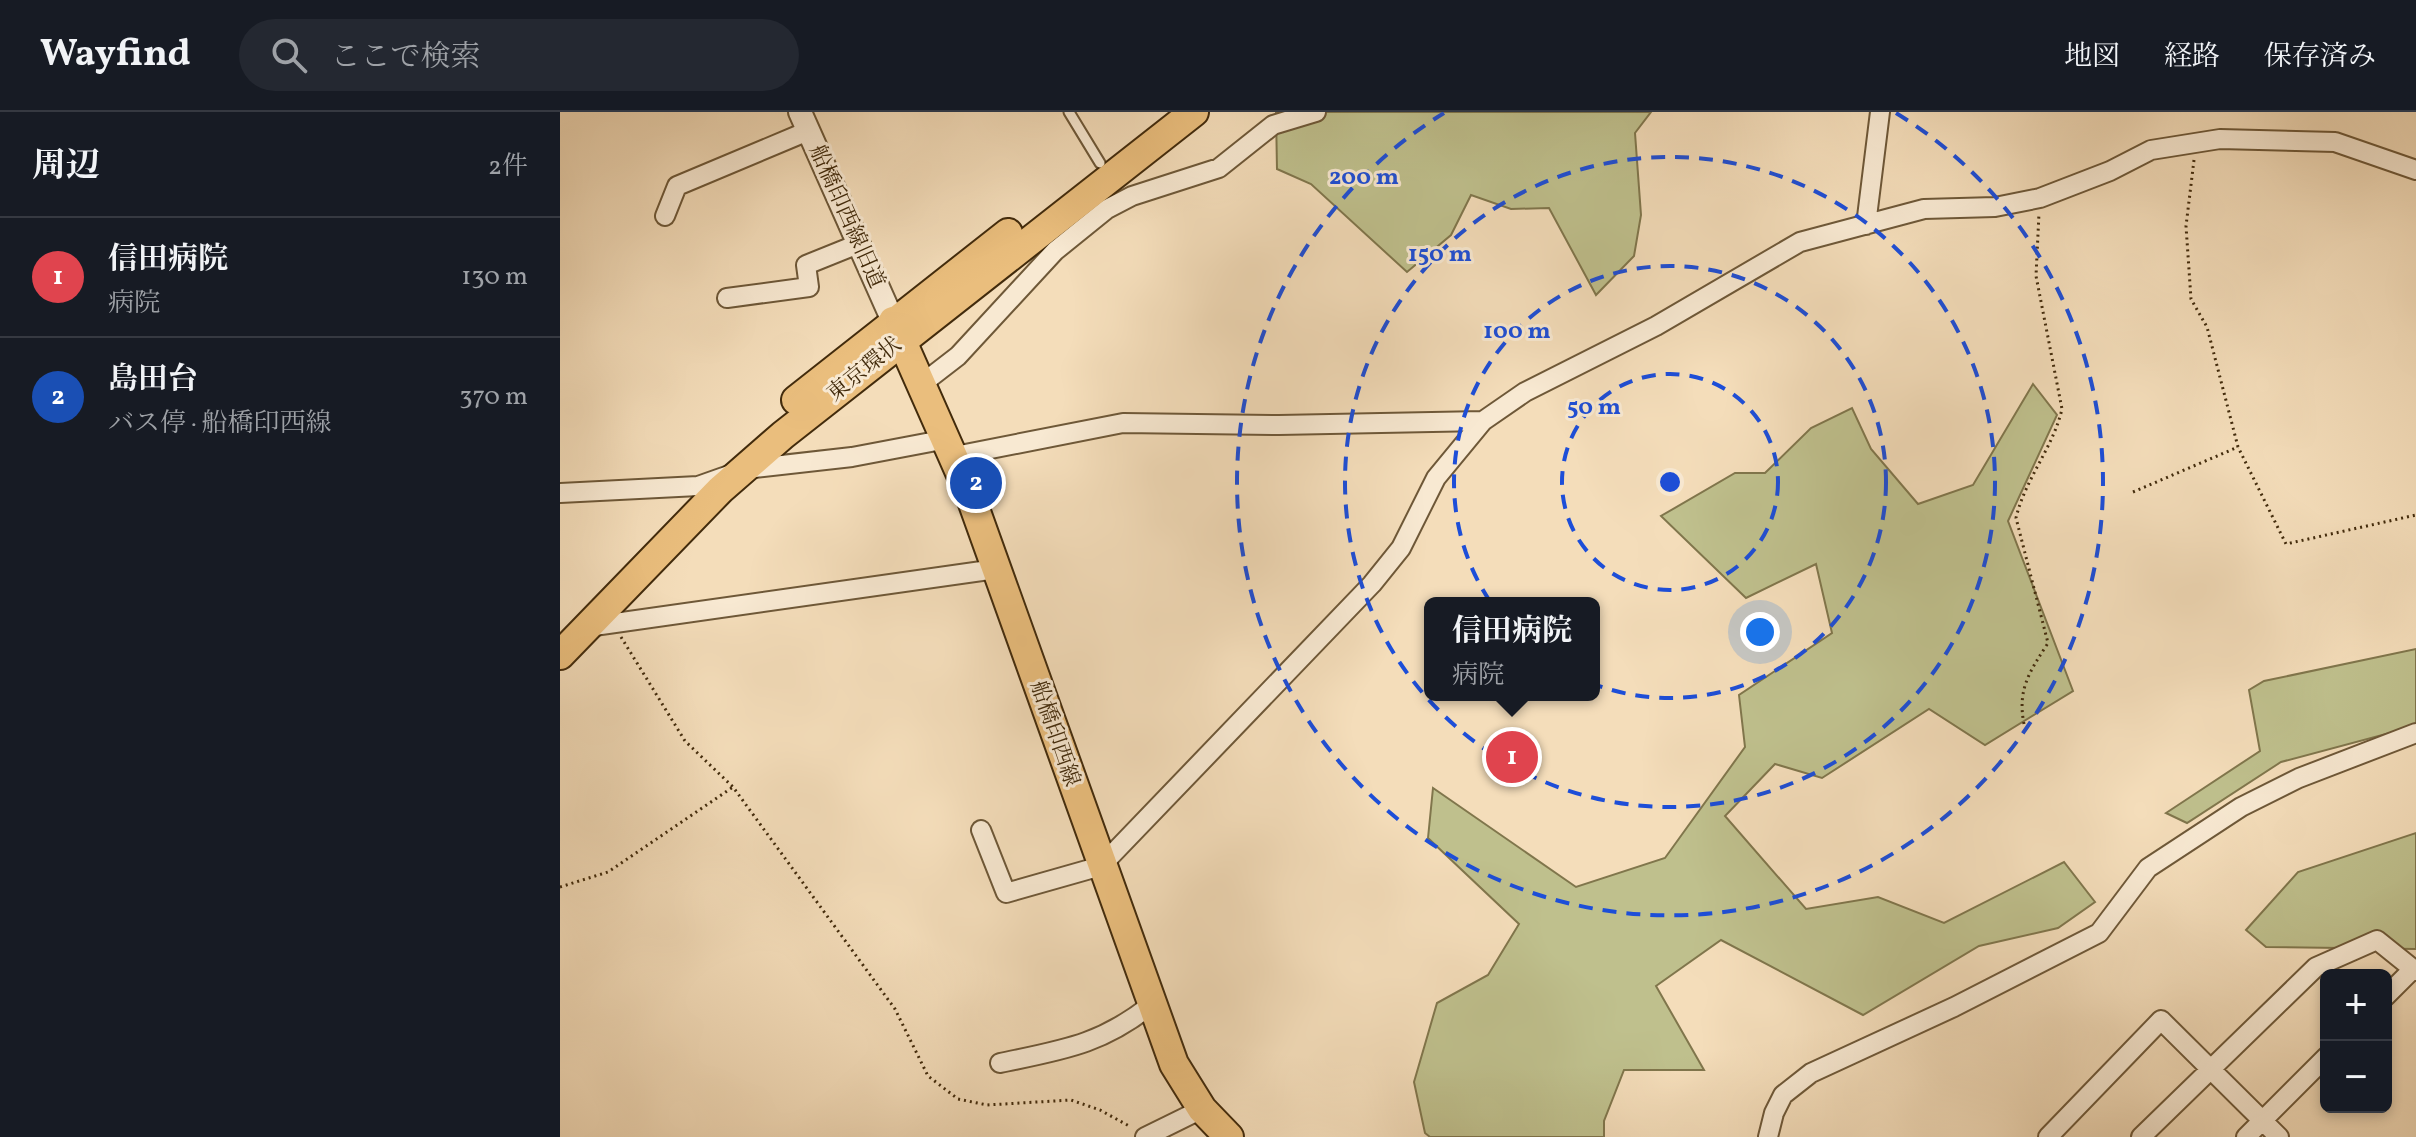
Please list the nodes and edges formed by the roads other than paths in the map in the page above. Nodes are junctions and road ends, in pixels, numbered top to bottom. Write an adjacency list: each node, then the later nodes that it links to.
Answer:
1 (1069, 112): 7 (lane)
2 (1165, 112): 7 (main road, 東京環状)
3 (1194, 112): 13 (main road, 東京環状)
4 (1316, 112): 14 (street)
5 (1880, 112): 10 (street)
6 (804, 121): 9 (street); 11 (street, 船橋印西線旧道)
7 (1100, 163): 13 (main road, 東京環状)
8 (2416, 170): 10 (street)
9 (665, 216)
10 (1866, 225): 15 (street)
11 (858, 244): 12 (street); 13 (street, 船橋印西線旧道)
12 (727, 298)
13 (897, 331): 14 (main road, 船橋印西線); 17 (main road, 東京環状); 18 (main road, 東京環状)
14 (923, 383): 16 (main road, 船橋印西線)
15 (1483, 421): 16 (street); 24 (street)
16 (951, 447): 17 (street); 20 (main road, 船橋印西線)
17 (746, 469): 18 (street); 21 (main road, 東京環状)
18 (698, 486): 19 (street); 21 (main road, 東京環状)
19 (560, 493)
20 (996, 569): 21 (street); 24 (main road, 船橋印西線)
21 (574, 637)
22 (2416, 733): 35 (street)
23 (981, 830): 24 (street)
24 (1101, 866): 27 (main road, 船橋印西線)
25 (2415, 970): 26 (street); 30 (street)
26 (2392, 991)
27 (1152, 1004): 28 (street); 31 (main road, 船橋印西線)
28 (1000, 1063)
29 (2320, 1063): 32 (street)
30 (2210, 1069): 32 (street); 36 (street); 37 (street)
31 (1202, 1109): 33 (street); 34 (main road, 船橋印西線)
32 (2263, 1121): 38 (street); 39 (street)
33 (1147, 1135)
34 (1229, 1137)
35 (1768, 1137)
36 (2048, 1137)
37 (2141, 1137)
38 (2246, 1137)
39 (2279, 1137)

